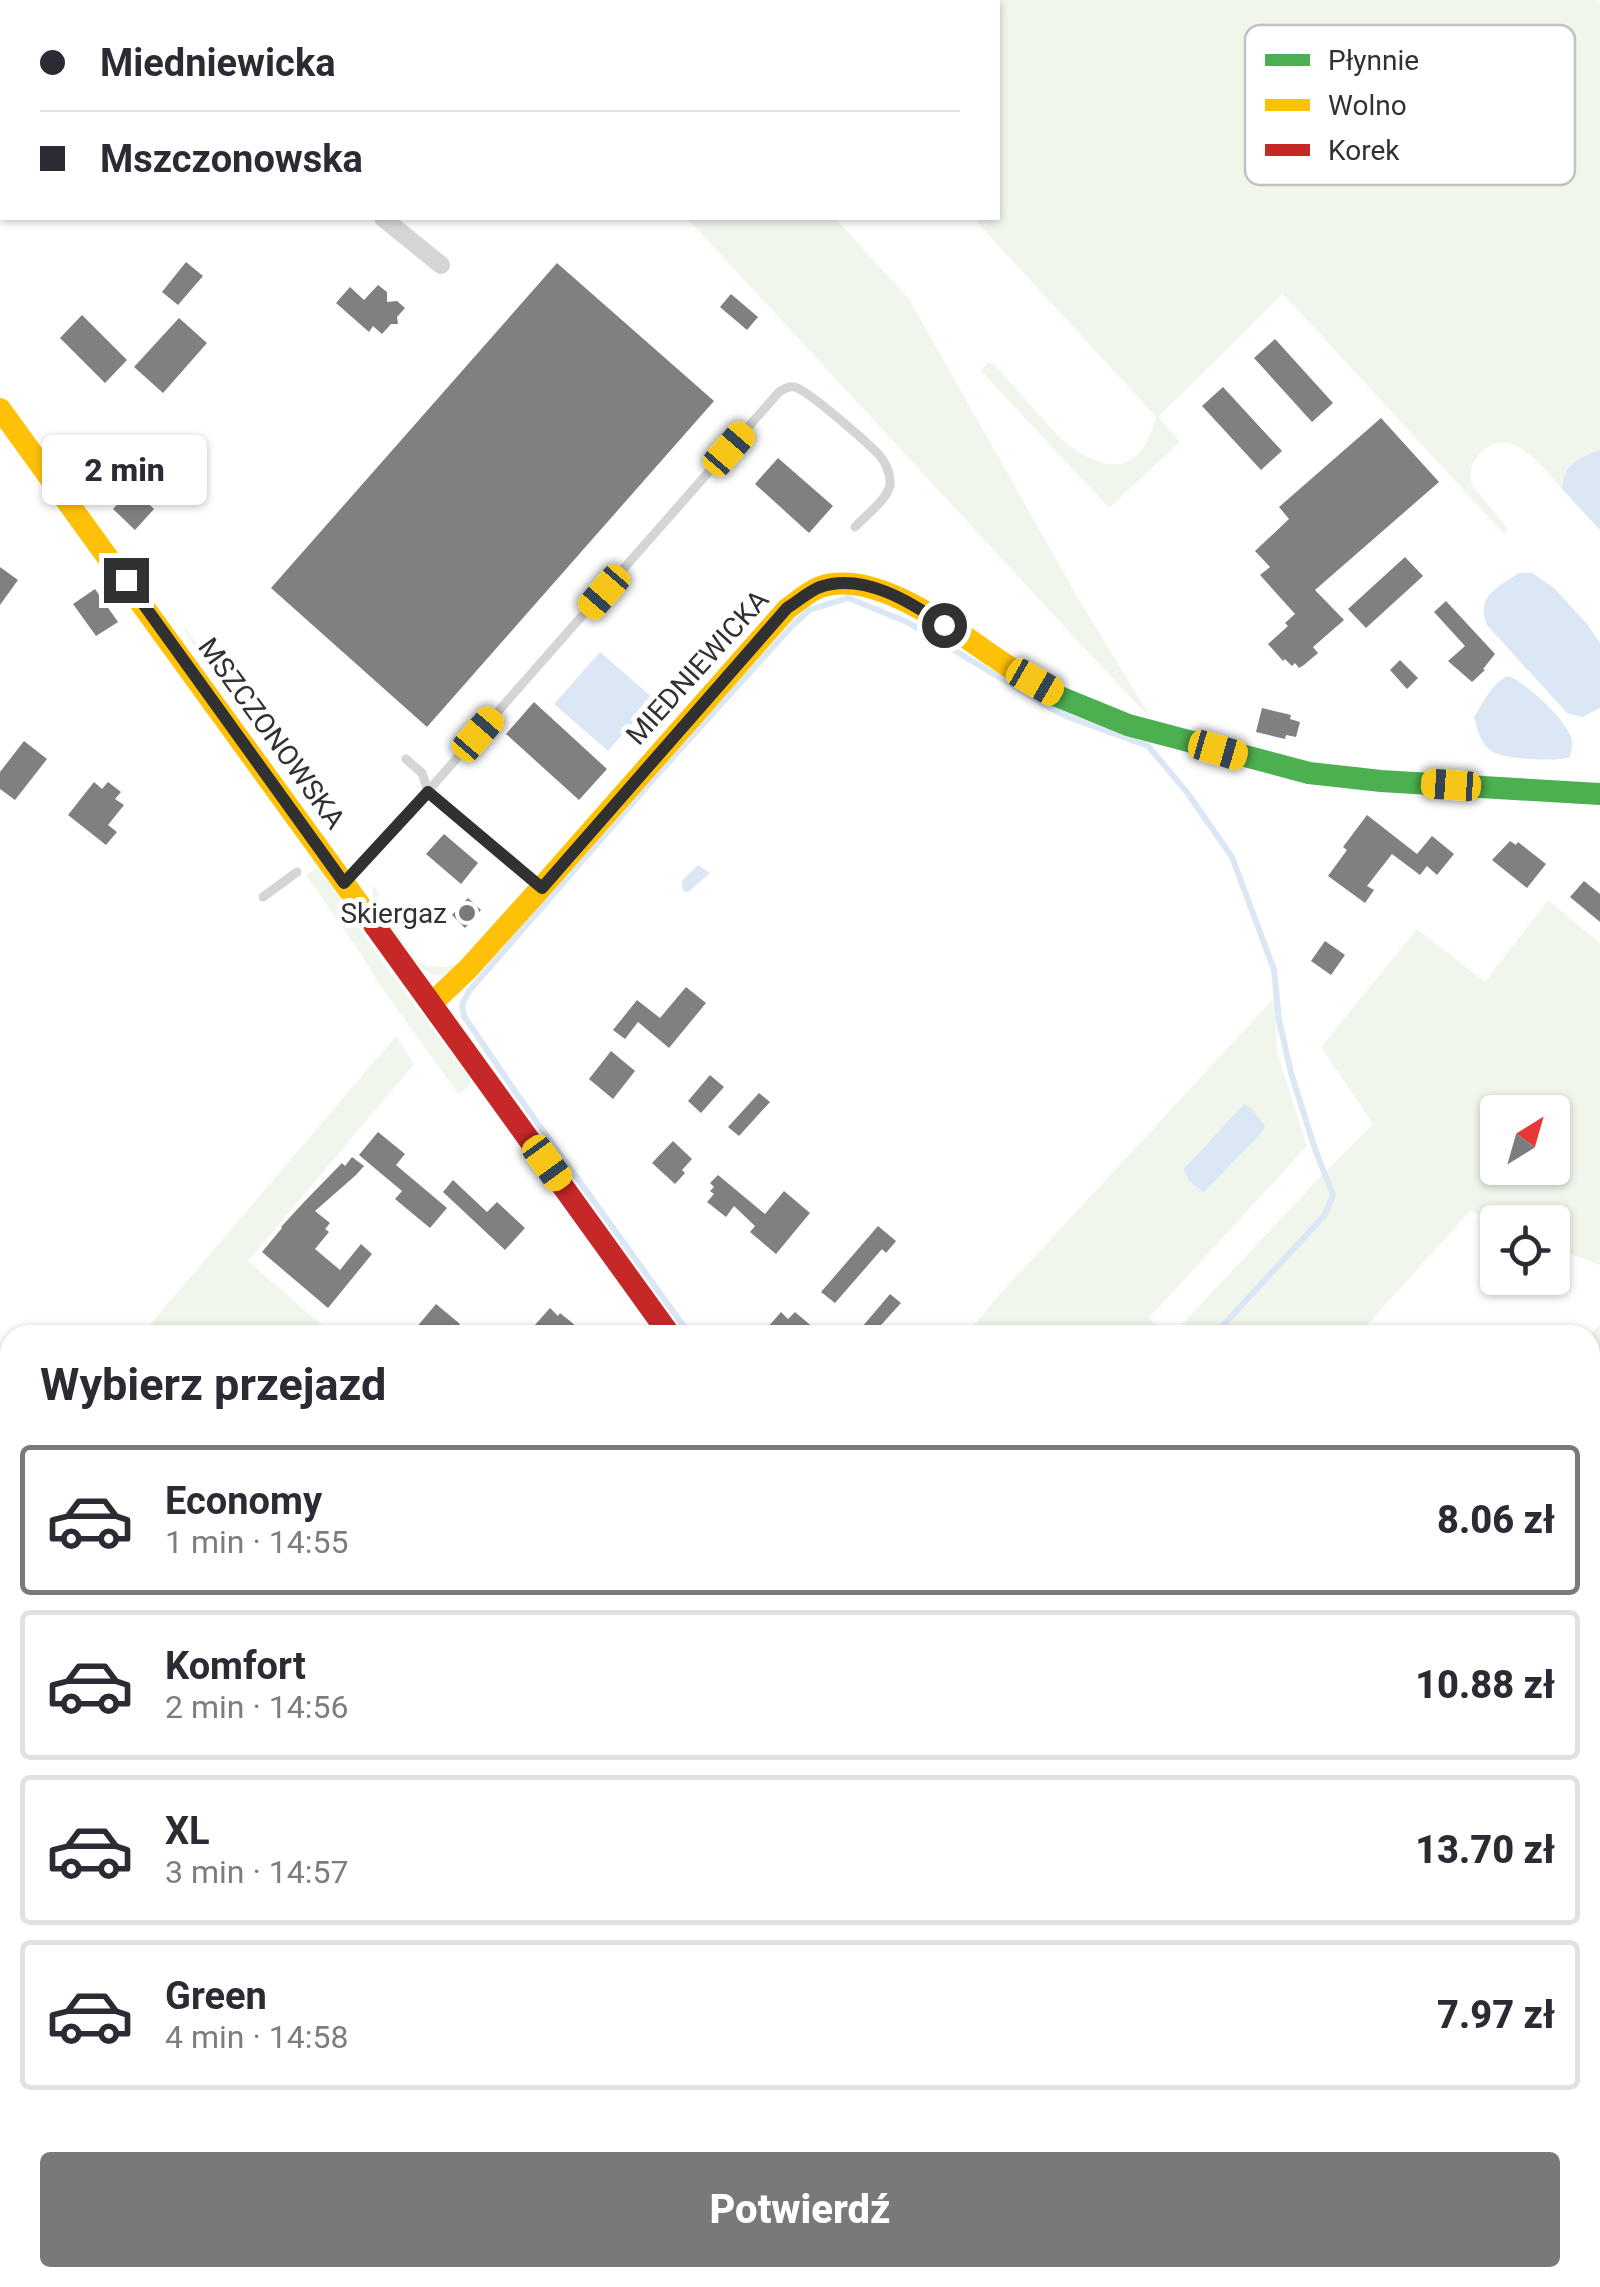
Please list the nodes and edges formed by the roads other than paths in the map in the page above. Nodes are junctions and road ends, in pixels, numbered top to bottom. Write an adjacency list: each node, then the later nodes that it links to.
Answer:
1 (385, 220): 2 (street)
2 (441, 265)
3 (0, 409): 9 (street, MSZCZONOWSKA)
4 (855, 527): 6 (lane)
5 (406, 758): 6 (lane)
6 (428, 792): 9 (lane); 10 (lane)
7 (1600, 794): 10 (street, MIEDNIEWICKA)
8 (298, 872): 11 (lane)
9 (344, 883): 12 (street, MSZCZONOWSKA)
10 (542, 888): 12 (street, MIEDNIEWICKA)
11 (263, 897)
12 (432, 1003): 13 (street, MSZCZONOWSKA)
13 (663, 1325)

